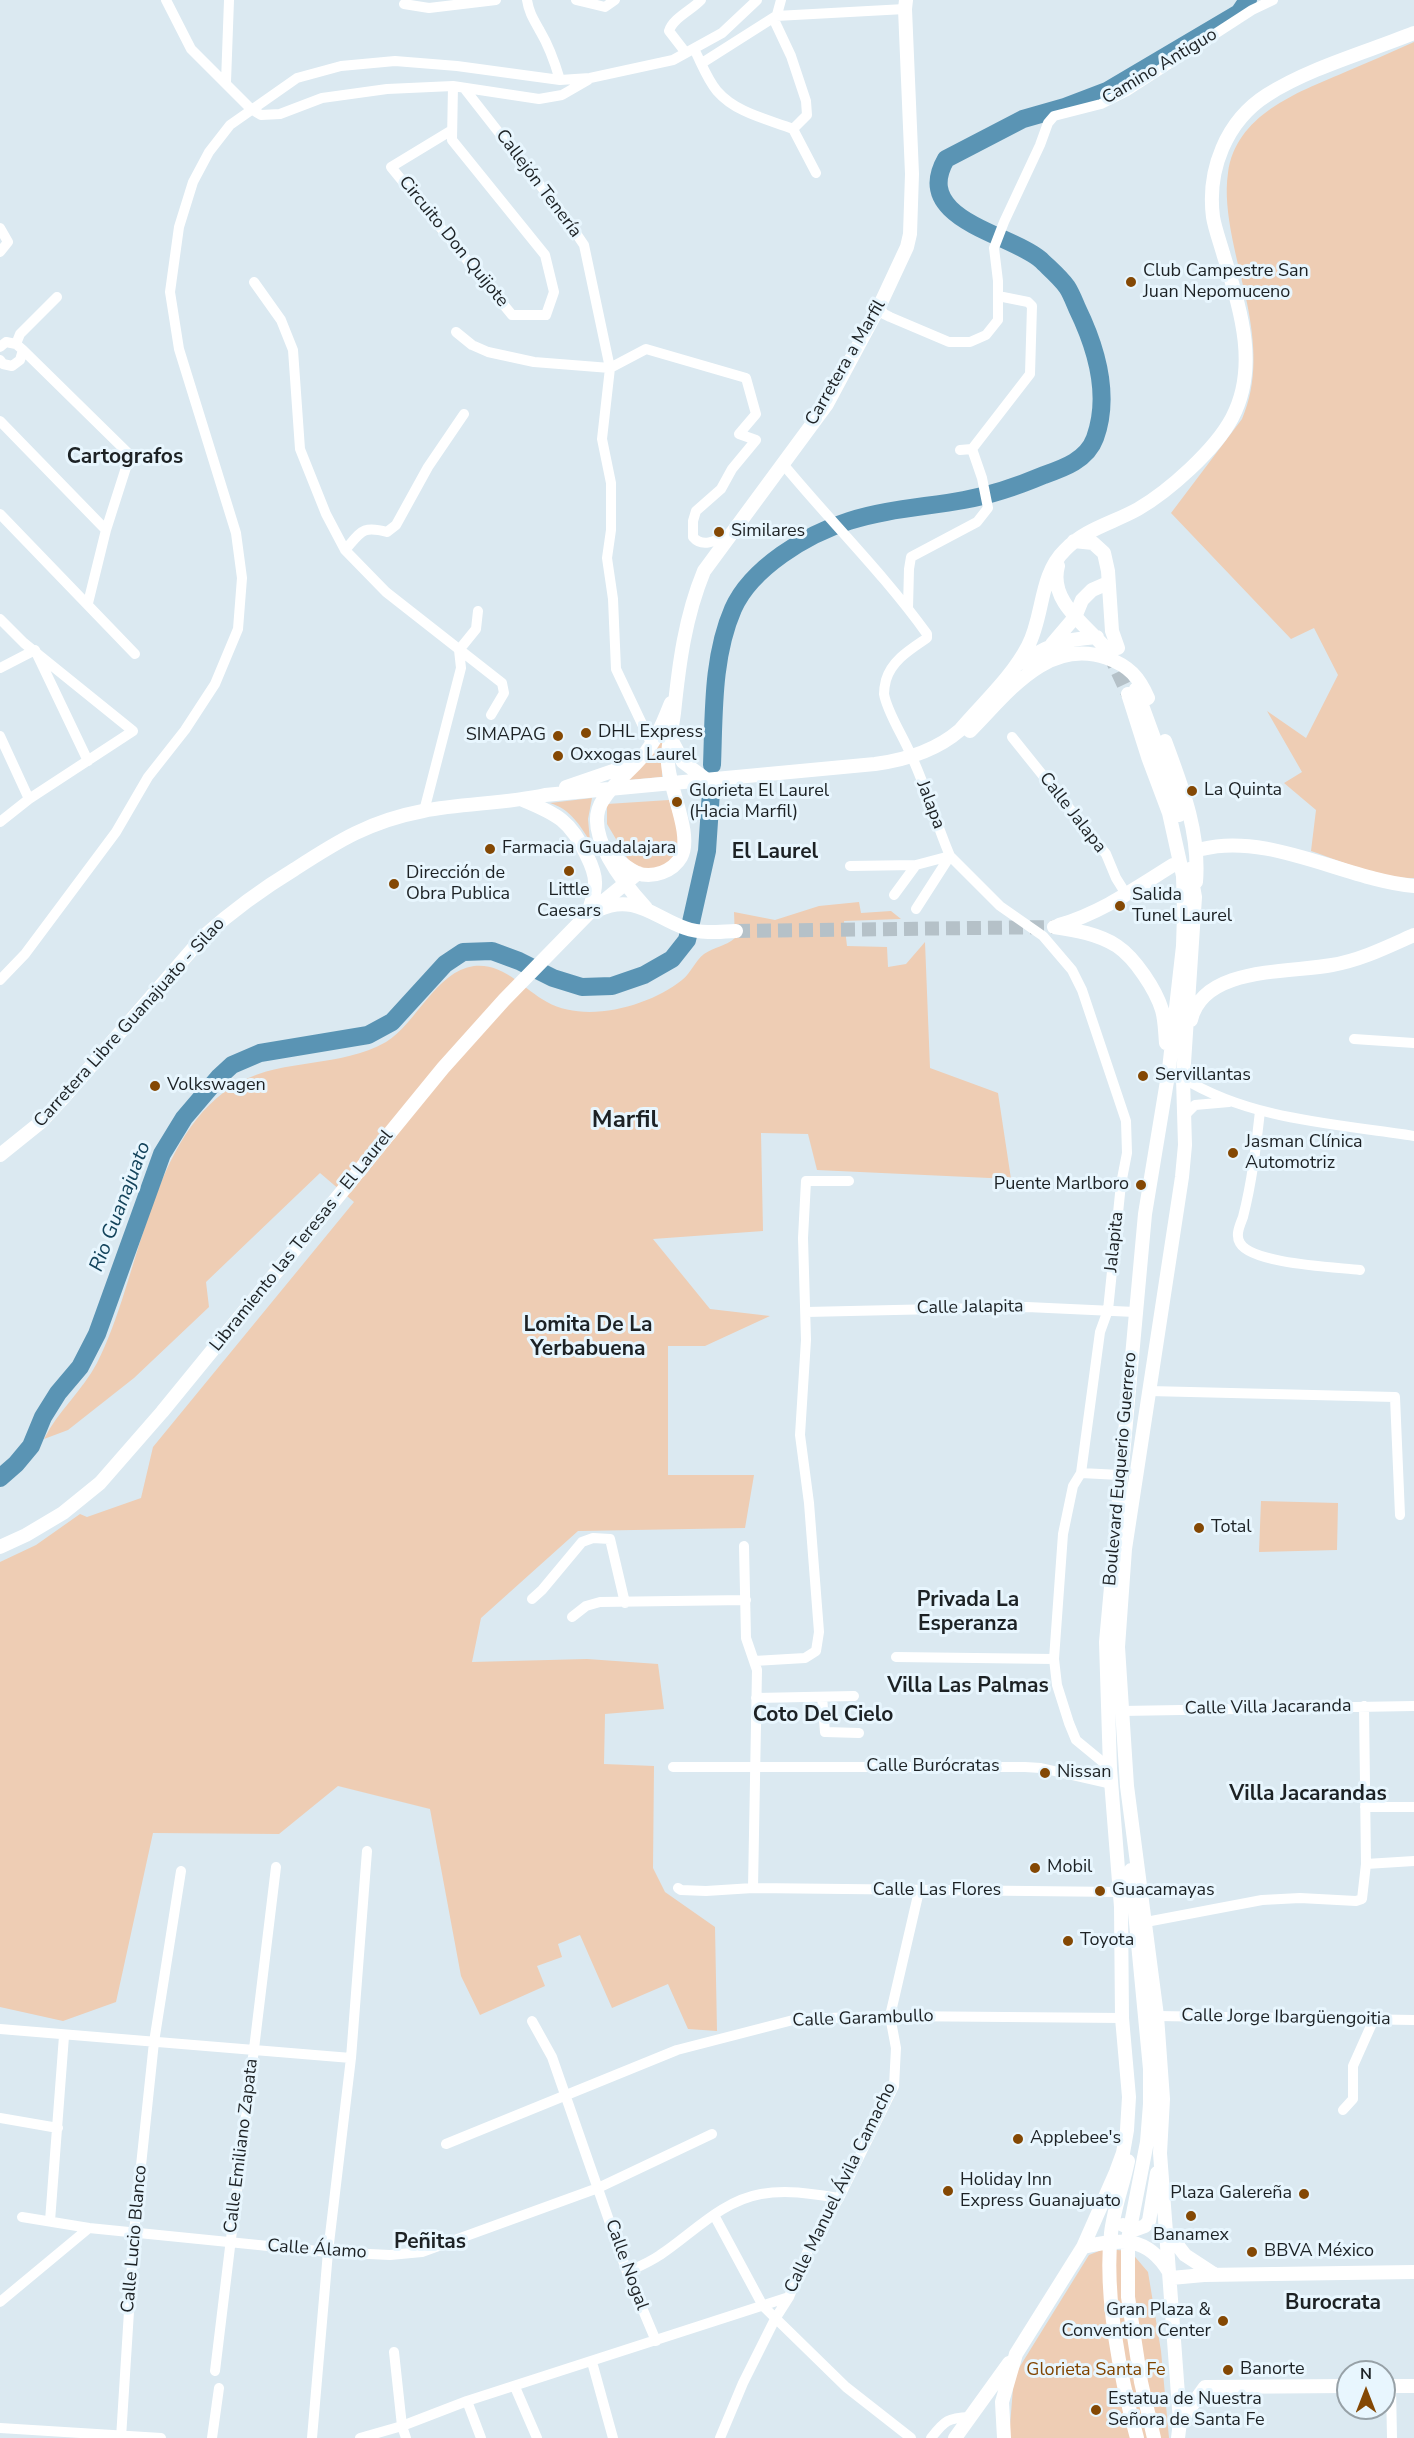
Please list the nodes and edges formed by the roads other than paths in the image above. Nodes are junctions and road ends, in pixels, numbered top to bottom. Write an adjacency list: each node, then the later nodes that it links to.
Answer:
1 (166, 0): 19 (street)
2 (229, 0): 19 (street)
3 (496, 0): 11 (street)
4 (527, 0): 18 (street)
5 (576, 0): 6 (street)
6 (615, 0)
7 (701, 0): 15 (street)
8 (757, 0): 15 (street)
9 (781, 0): 13 (street)
10 (1273, 0): 29 (street, Camino Antiguo)
11 (404, 4)
12 (905, 5): 13 (street); 31 (main road, Carretera a Marfil)
13 (776, 16): 16 (street); 23 (street)
14 (1414, 33): 45 (main road)
15 (690, 51): 16 (street); 17 (street)
16 (702, 63): 23 (street)
17 (590, 78): 18 (street); 21 (street)
18 (560, 81): 22 (street)
19 (226, 82): 22 (street)
20 (453, 86): 21 (street); 22 (street); 24 (street, Circuito Don Quijote)
21 (464, 88): 36 (street, Callejón Tenería)
22 (251, 109): 95 (street)
23 (793, 129): 25 (street)
24 (452, 130): 24 (street, Circuito Don Quijote)
25 (816, 173)
26 (0, 228): 27 (street)
27 (0, 252)
28 (254, 282): 46 (street)
29 (998, 296): 31 (street, Camino Antiguo); 39 (street)
30 (57, 297): 34 (street)
31 (879, 307): 41 (main road, Carretera a Marfil)
32 (456, 332): 36 (street)
33 (0, 347): 34 (street)
34 (19, 347): 35 (street); 43 (street)
35 (1, 364)
36 (610, 368): 44 (street); 66 (street, Callejón Tenería)
37 (464, 414): 46 (street)
38 (0, 421): 43 (street)
39 (972, 449): 40 (street); 50 (street)
40 (960, 450)
41 (783, 464): 44 (main road, Carretera a Marfil); 50 (street)
42 (0, 514): 49 (street)
43 (106, 530): 49 (street)
44 (732, 532): 61 (main road, Carretera a Marfil)
45 (1074, 542): 47 (main road); 48 (main road)
46 (345, 550): 57 (street)
47 (1062, 552): 52 (main road); 59 (main road)
48 (1108, 583): 52 (main road); 54 (main road)
49 (88, 603): 58 (street)
50 (908, 608): 67 (street, Jalapa)
51 (478, 611): 57 (street)
52 (1075, 617): 54 (main road); 55 (main road)
53 (0, 619): 56 (street)
54 (1096, 637): 55 (main road)
55 (1052, 644): 59 (main road)
56 (35, 650): 60 (street); 68 (street); 68 (street)
57 (459, 650): 62 (street); 76 (street)
58 (135, 654)
59 (1014, 667): 67 (main road)
60 (0, 668)
61 (676, 693): 65 (main road, Carretera a Marfil); 66 (main road, Carretera a Marfil)
62 (491, 715)
63 (0, 736): 74 (street)
64 (1012, 737): 87 (street, Calle Jalapa)
65 (671, 739): 70 (main road); 71 (main road, Carretera a Marfil)
66 (652, 744): 69 (main road, Carretera a Marfil)
67 (909, 758): 70 (main road); 80 (street, Jalapa); 89 (main road)
68 (88, 761): 74 (street)
69 (638, 762): 72 (main road, Carretera a Marfil); 73 (main road)
70 (707, 780): 71 (main road)
71 (670, 784): 72 (main road, Carretera Libre Guanajuato - Silao); 84 (main road)
72 (611, 789): 73 (main road, Carretera Libre Guanajuato - Silao); 78 (main road)
73 (545, 795): 75 (main road, Carretera Libre Guanajuato - Silao)
74 (29, 799): 77 (street)
75 (522, 800): 76 (main road, Carretera Libre Guanajuato - Silao); 92 (main road)
76 (424, 811): 105 (main road, Carretera Libre Guanajuato - Silao)
77 (0, 822)
78 (604, 848): 84 (main road); 85 (main road)
79 (1202, 849): 86 (main road)
80 (950, 855): 81 (street); 91 (street); 108 (street, Jalapita)
81 (916, 865): 83 (street); 88 (street)
82 (1173, 865): 87 (main road)
83 (850, 866)
84 (638, 873): 85 (main road, Libramiento las Teresas - El Laurel)
85 (625, 885): 90 (main road); 92 (main road, Libramiento las Teresas - El Laurel)
86 (1414, 886)
87 (1126, 894): 99 (main road)
88 (894, 896)
89 (1195, 897): 98 (main road, Boulevard Euquerio Guerrero); 99 (main road, Boulevard Euquerio Guerrero)
90 (646, 908): 92 (main road); 93 (main road)
91 (916, 909)
92 (588, 914): 116 (main road, Libramiento las Teresas - El Laurel)
93 (736, 931)
94 (1414, 935): 98 (main road)
95 (0, 980)
96 (1354, 1039): 97 (street)
97 (1414, 1043)
98 (1184, 1052): 100 (main road)
99 (1169, 1069): 110 (main road, Boulevard Euquerio Guerrero)
100 (1183, 1078): 101 (street); 103 (main road)
101 (1236, 1102): 102 (street); 103 (street)
102 (1260, 1111): 104 (street); 107 (street)
103 (1183, 1117): 111 (main road)
104 (1414, 1136)
105 (0, 1155)
106 (849, 1180): 109 (street)
107 (1360, 1270)
108 (1108, 1310): 109 (street, Calle Jalapita); 110 (street, Calle Jalapita); 112 (street, Jalapita)
109 (806, 1312): 123 (street)
110 (1135, 1312): 113 (main road, Boulevard Euquerio Guerrero)
111 (1149, 1391): 114 (street); 129 (main road)
112 (1081, 1473): 113 (street); 122 (street, Jalapita)
113 (1120, 1475): 133 (main road, Boulevard Euquerio Guerrero)
114 (1400, 1515)
115 (744, 1546): 118 (street)
116 (0, 1547)
117 (532, 1599): 119 (street)
118 (746, 1600): 119 (street); 123 (street)
119 (625, 1603): 120 (street)
120 (572, 1617)
121 (896, 1657): 122 (street)
122 (1054, 1659): 133 (street, Jalapita)
123 (756, 1666): 126 (street)
124 (854, 1696): 125 (street)
125 (822, 1697): 126 (street); 130 (street)
126 (756, 1698): 132 (street)
127 (1364, 1706): 128 (street, Calle Villa Jacaranda); 129 (street, Calle Villa Jacaranda); 135 (street)
128 (1414, 1706)
129 (1122, 1711): 137 (main road)
130 (859, 1733)
131 (673, 1767): 132 (street, Calle Burócratas)
132 (754, 1767): 134 (street, Calle Burócratas); 144 (street)
133 (1110, 1768): 134 (main road, Boulevard Euquerio Guerrero)
134 (1111, 1784): 146 (main road, Boulevard Euquerio Guerrero)
135 (1365, 1807): 136 (street); 140 (street)
136 (1414, 1807)
137 (1135, 1847): 147 (main road); 148 (main road)
138 (367, 1851): 159 (street)
139 (1414, 1861): 140 (street)
140 (1366, 1864): 147 (street)
141 (276, 1867): 158 (street, Calle Emiliano Zapata)
142 (181, 1871): 157 (street, Calle Lucio Blanco)
143 (678, 1888): 144 (street, Calle Las Flores)
144 (753, 1888): 145 (street, Calle Las Flores)
145 (919, 1891): 146 (street, Calle Las Flores); 149 (street, Calle Manuel Ávila Camacho)
146 (1120, 1892): 148 (main road, Boulevard Euquerio Guerrero)
147 (1146, 1922): 150 (main road)
148 (1130, 1950): 151 (main road, Boulevard Euquerio Guerrero); 217 (main road); 218 (main road)
149 (890, 2016): 151 (street, Calle Garambullo); 160 (street, Calle Garambullo); 169 (street, Calle Manuel Ávila Camacho)
150 (1157, 2016): 152 (street, Calle Jorge Ibargüengoitia); 167 (main road)
151 (1122, 2018): 164 (main road, Boulevard Euquerio Guerrero)
152 (1374, 2019): 153 (street, Calle Jorge Ibargüengoitia); 161 (street)
153 (1414, 2020)
154 (532, 2021): 160 (street, Calle Nogal)
155 (0, 2029): 156 (street)
156 (64, 2036): 157 (street); 163 (street)
157 (154, 2042): 158 (street); 175 (street, Calle Lucio Blanco)
158 (254, 2050): 159 (street); 176 (street, Calle Emiliano Zapata)
159 (351, 2058): 178 (street)
160 (566, 2096): 166 (street, Calle Garambullo); 168 (street, Calle Nogal)
161 (1342, 2110)
162 (0, 2118): 163 (street)
163 (58, 2128): 172 (street)
164 (1127, 2130): 167 (main road); 177 (main road, Boulevard Euquerio Guerrero)
165 (712, 2134): 168 (street, Calle Álamo)
166 (446, 2144)
167 (1160, 2153): 174 (main road)
168 (598, 2188): 178 (street, Calle Álamo); 179 (street, Calle Nogal)
169 (839, 2198): 170 (street); 183 (street, Calle Manuel Ávila Camacho)
170 (714, 2215): 179 (street); 185 (street)
171 (22, 2217): 172 (street, Calle Álamo)
172 (50, 2221): 173 (street, Calle Álamo)
173 (89, 2228): 175 (street, Calle Álamo); 184 (street)
174 (1167, 2230): 181 (main road); 182 (main road)
175 (134, 2232): 176 (street, Calle Álamo); 203 (street, Calle Lucio Blanco)
176 (230, 2243): 178 (street, Calle Álamo); 191 (street, Calle Emiliano Zapata)
177 (1083, 2247): 181 (main road); 189 (main road, Boulevard Euquerio Guerrero)
178 (328, 2252): 206 (street)
179 (627, 2272): 187 (street, Calle Nogal)
180 (1414, 2272): 182 (main road)
181 (1170, 2275): 182 (main road); 202 (main road)
182 (1216, 2275)
183 (789, 2297): 185 (street); 186 (street, Calle Manuel Ávila Camacho)
184 (0, 2302)
185 (763, 2306): 186 (street); 187 (street)
186 (775, 2319): 212 (street, Calle Manuel Ávila Camacho); 213 (street)
187 (656, 2341): 190 (street)
188 (394, 2352): 200 (street)
189 (1016, 2354): 198 (main road); 216 (main road)
190 (592, 2362): 195 (street); 211 (street)
191 (215, 2371)
192 (1336, 2386): 202 (main road)
193 (1396, 2386): 194 (main road)
194 (1414, 2386)
195 (515, 2387): 197 (street); 210 (street)
196 (219, 2388): 205 (street)
197 (467, 2401): 200 (street); 209 (street)
198 (970, 2417): 214 (street); 215 (main road)
199 (1390, 2420): 219 (street)
200 (402, 2426): 207 (street); 208 (street)
201 (0, 2428): 203 (street)
202 (1179, 2433)
203 (121, 2437): 204 (street)
204 (161, 2438)
205 (212, 2438)
206 (312, 2438)
207 (360, 2438)
208 (406, 2438)
209 (481, 2438)
210 (537, 2438)
211 (613, 2438)
212 (720, 2438)
213 (911, 2438)
214 (931, 2438)
215 (955, 2438)
216 (1005, 2438)
217 (1137, 2438)
218 (1154, 2438)
219 (1392, 2438)

